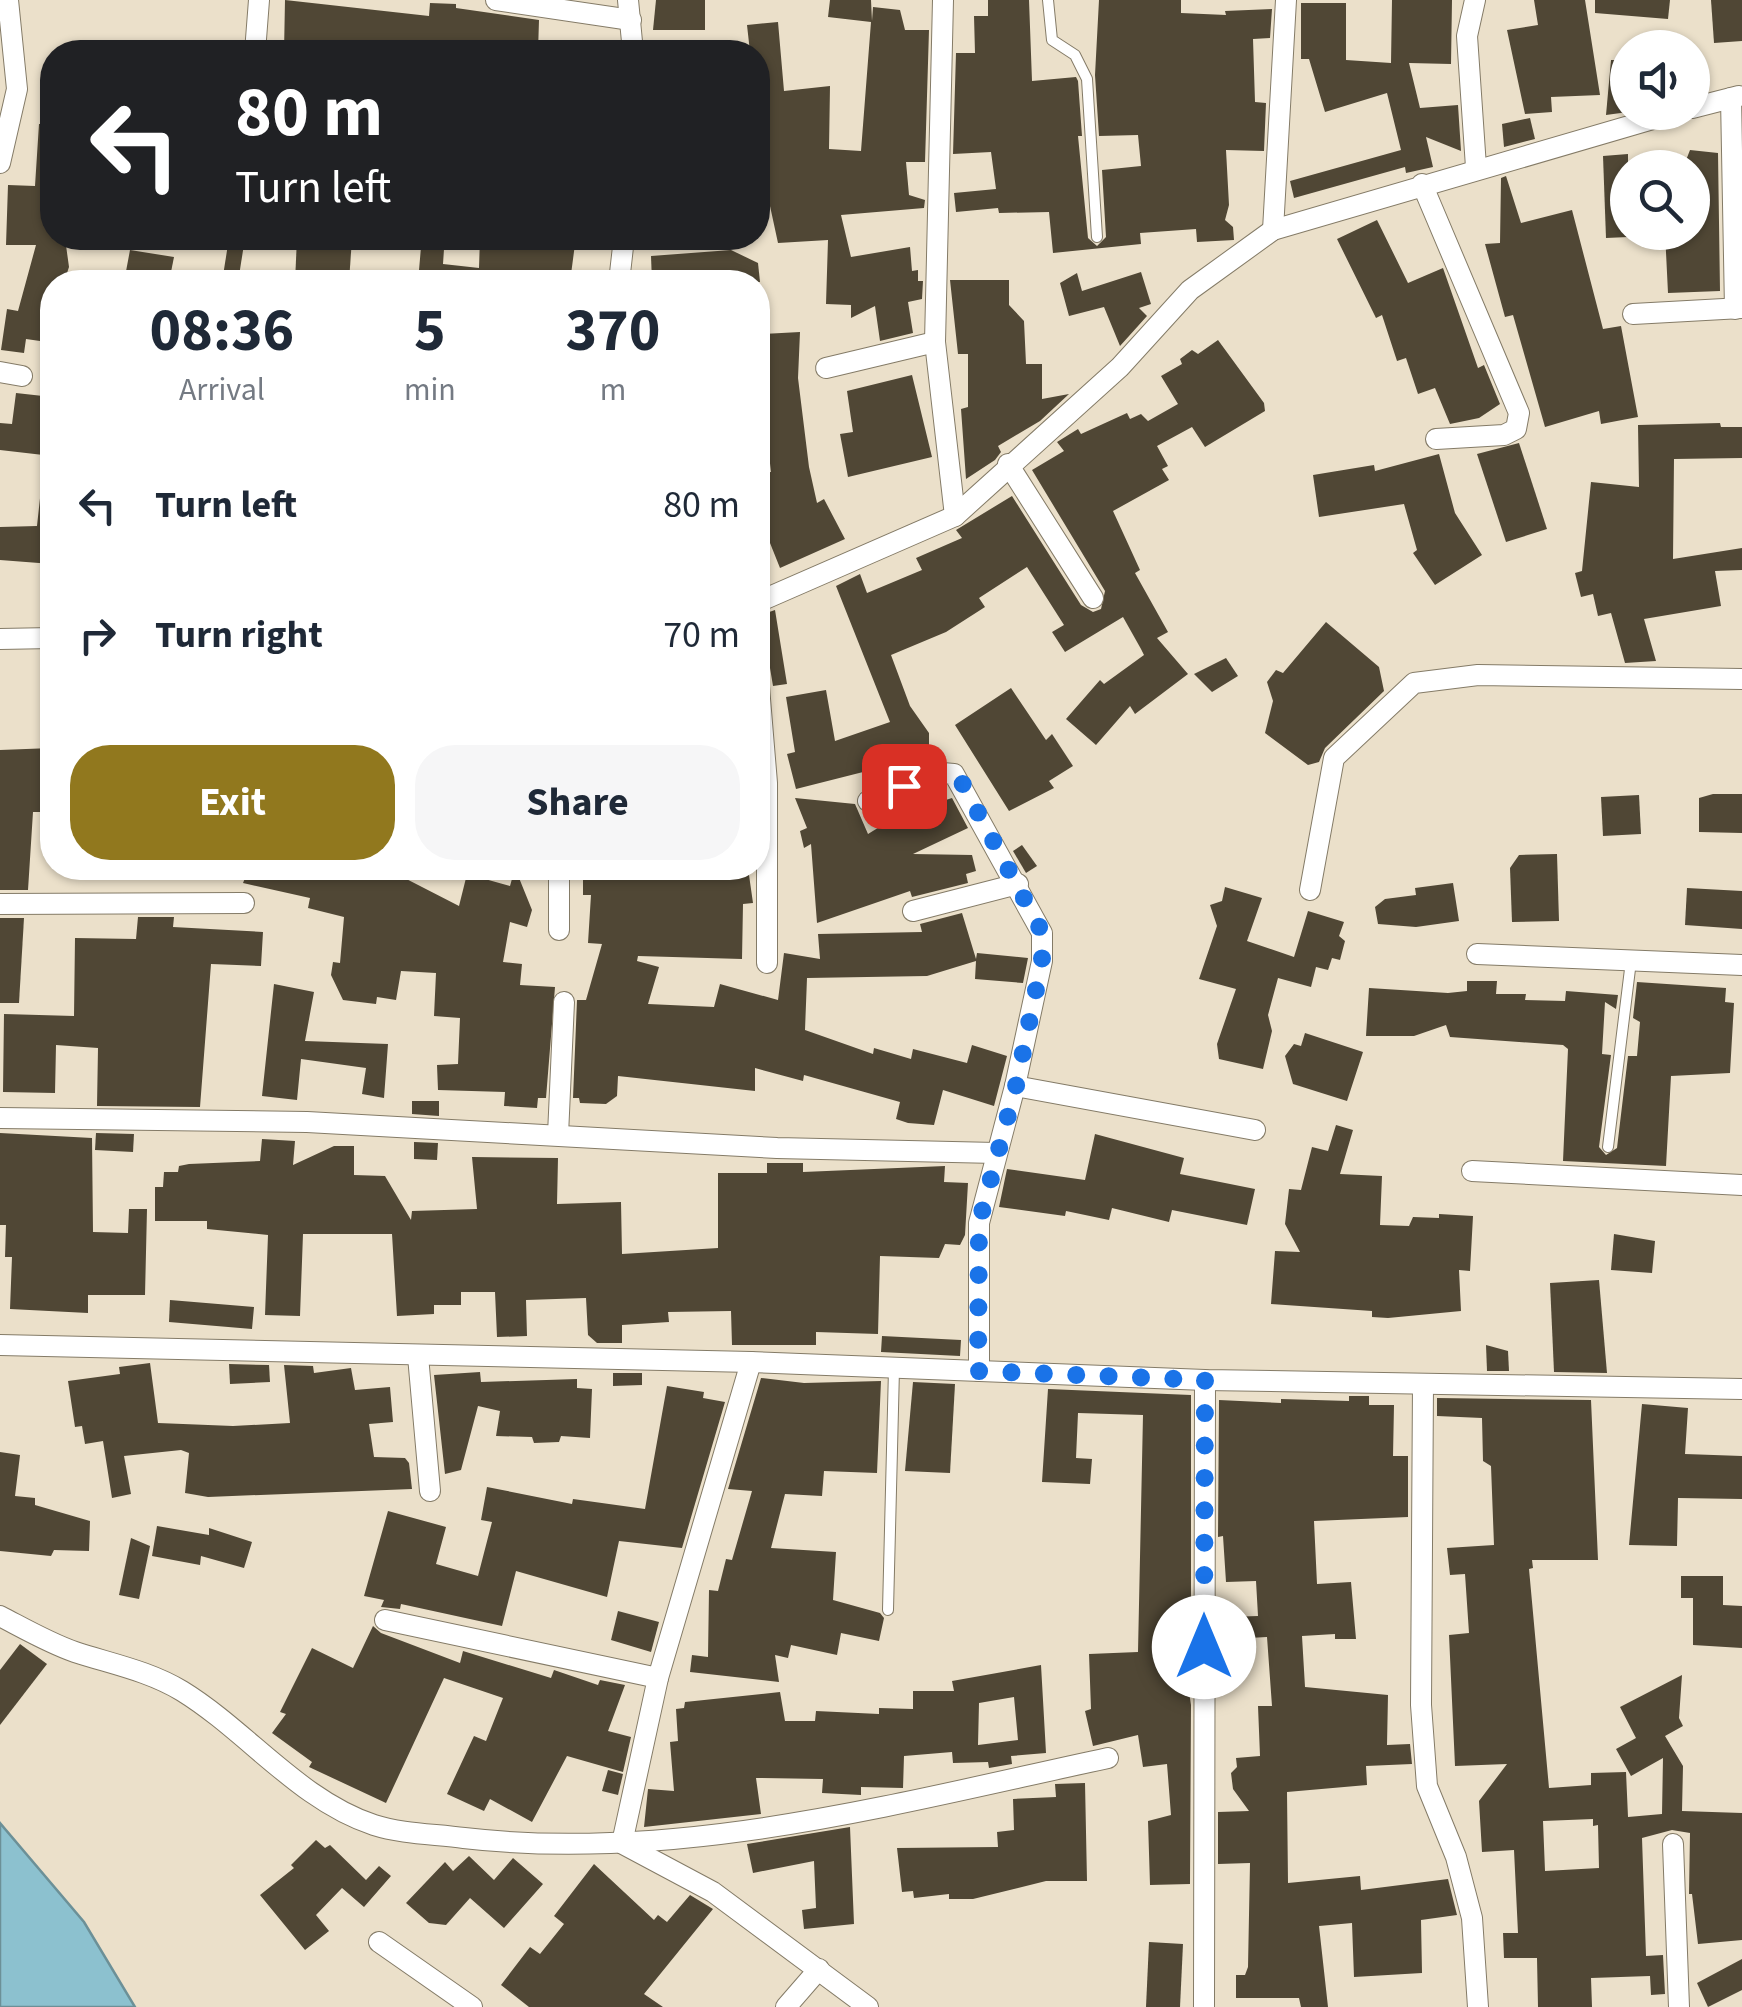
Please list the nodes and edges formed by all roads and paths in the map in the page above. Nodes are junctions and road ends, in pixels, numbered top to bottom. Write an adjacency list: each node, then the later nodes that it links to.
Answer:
1 (8, 0): 14 (street)
2 (259, 0): 9 (street)
3 (496, 0): 8 (street)
4 (943, 0): 22 (street)
5 (1048, 0): 19 (lane)
6 (1286, 0): 18 (street)
7 (1475, 0): 15 (street)
8 (630, 10): 10 (street)
9 (256, 40)
10 (632, 40)
11 (1736, 96): 12 (street); 17 (street)
12 (1710, 103)
13 (1612, 130): 15 (street)
14 (0, 163)
15 (1476, 168): 16 (street)
16 (1422, 184): 18 (street); 26 (street)
17 (1737, 188): 20 (street)
18 (1274, 230): 27 (street)
19 (1098, 237)
20 (1738, 308): 21 (street)
21 (1633, 314)
22 (935, 342): 23 (street); 28 (street)
23 (826, 368)
24 (0, 372): 25 (street)
25 (22, 376)
26 (1436, 440)
27 (1008, 464): 28 (street); 30 (street)
28 (956, 516): 29 (street)
29 (770, 597)
30 (1093, 598)
31 (40, 638): 32 (street)
32 (0, 640)
33 (1742, 679): 38 (street)
34 (868, 801): 37 (street)
35 (559, 880): 42 (street)
36 (767, 880): 45 (street)
37 (1018, 884): 41 (street); 48 (street)
38 (1310, 890)
39 (244, 903): 40 (street)
40 (0, 904)
41 (913, 910)
42 (559, 930)
43 (1477, 954): 44 (street)
44 (1631, 960): 46 (street); 52 (lane)
45 (767, 963)
46 (1742, 965)
47 (564, 1002): 51 (street)
48 (1016, 1086): 50 (street); 53 (street)
49 (0, 1118): 51 (street)
50 (1255, 1130)
51 (558, 1136): 53 (street)
52 (1608, 1147)
53 (996, 1153): 60 (street)
54 (1472, 1171): 55 (street)
55 (1742, 1185)
56 (0, 1345): 57 (street)
57 (418, 1356): 58 (street); 64 (street)
58 (752, 1362): 59 (street); 68 (street)
59 (894, 1368): 60 (street); 65 (lane)
60 (978, 1371): 61 (street)
61 (1205, 1380): 62 (street); 77 (street)
62 (1423, 1384): 63 (street); 78 (street)
63 (1742, 1390)
64 (430, 1490)
65 (888, 1610)
66 (0, 1616): 70 (street)
67 (385, 1620): 68 (street)
68 (658, 1678): 70 (street)
69 (1108, 1758): 70 (street)
70 (622, 1844): 73 (street)
71 (1673, 1844): 79 (street)
72 (379, 1942): 74 (street)
73 (819, 1969): 75 (street); 76 (street)
74 (472, 2007)
75 (786, 2007)
76 (868, 2007)
77 (1204, 2007)
78 (1478, 2007)
79 (1679, 2007)

